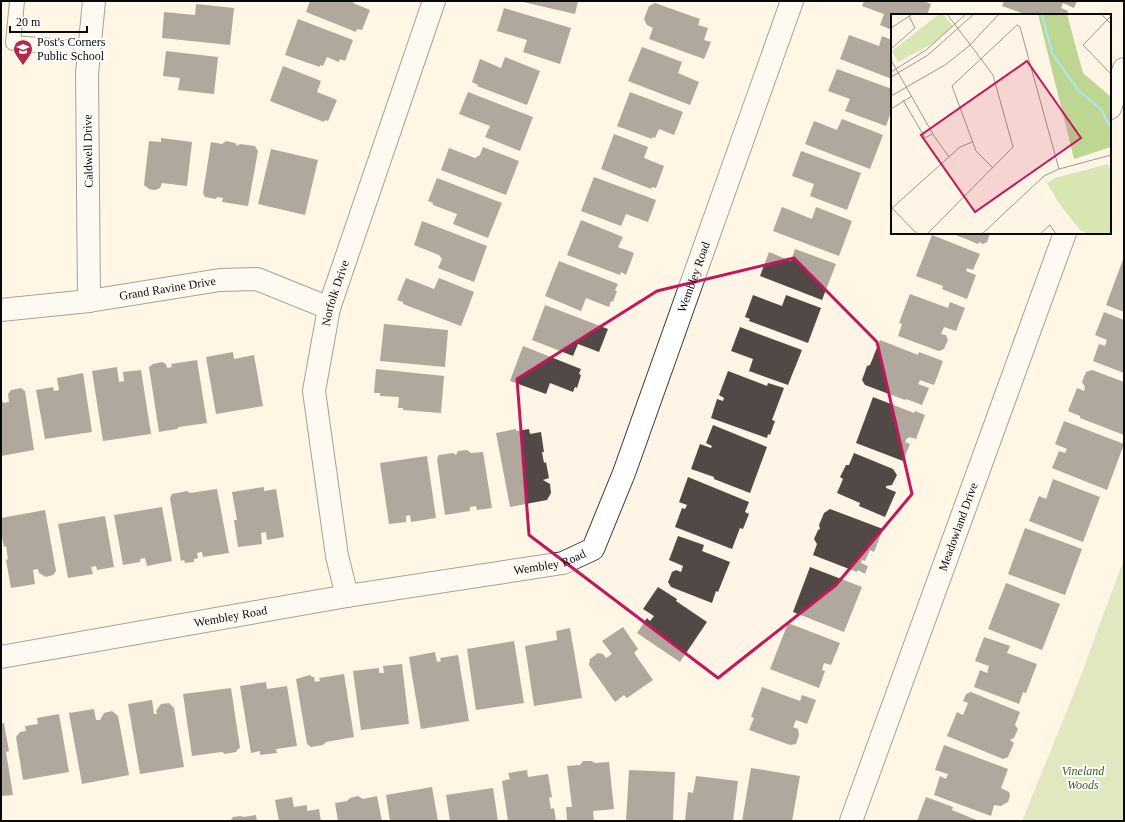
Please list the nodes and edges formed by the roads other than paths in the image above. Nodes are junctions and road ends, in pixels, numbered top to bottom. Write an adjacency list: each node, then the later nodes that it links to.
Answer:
1 (17, 1): 5 (lane)
2 (94, 1): 5 (street, Caldwell Drive)
3 (434, 1): 10 (street, Norfolk Drive)
4 (792, 1): 12 (street, Wembley Road)
5 (89, 49): 9 (street, Caldwell Drive)
6 (1124, 69): 7 (street)
7 (1111, 105)
8 (1065, 234): 14 (street, Meadowland Drive)
9 (89, 301): 10 (street, Grand Ravine Drive); 11 (street, Grand Ravine Drive)
10 (329, 308): 12 (street, Norfolk Drive)
11 (1, 310)
12 (347, 596): 13 (street, Wembley Road)
13 (1, 657)
14 (852, 821)

